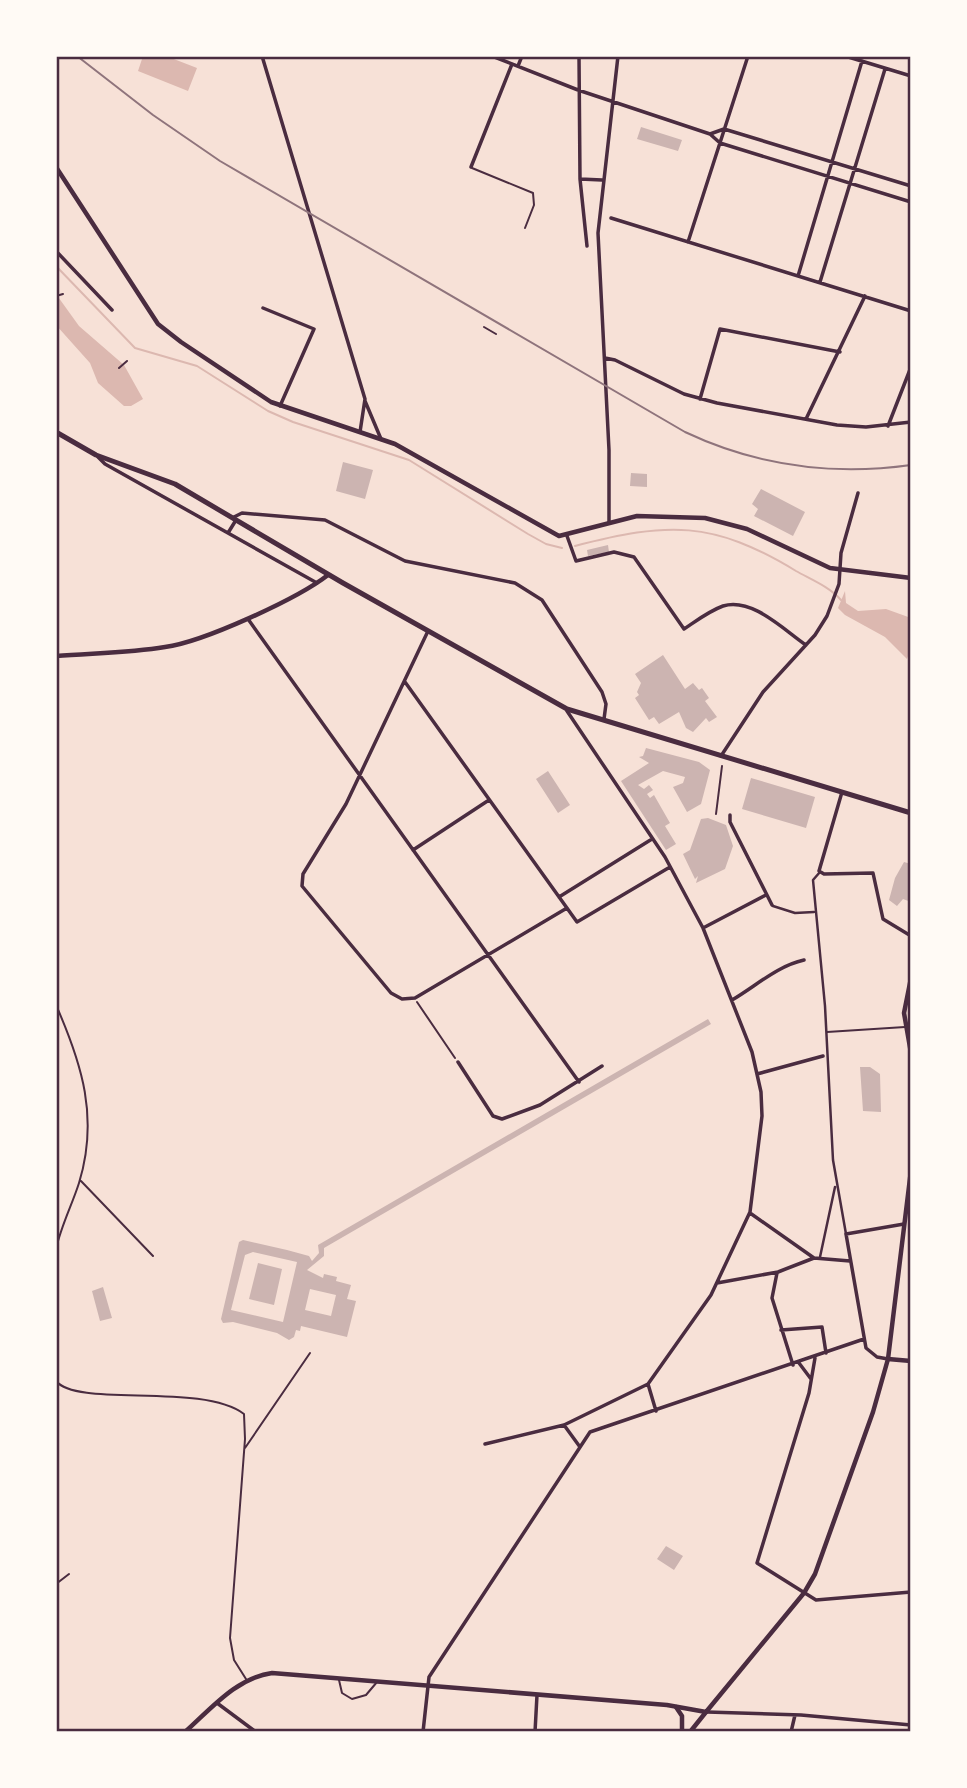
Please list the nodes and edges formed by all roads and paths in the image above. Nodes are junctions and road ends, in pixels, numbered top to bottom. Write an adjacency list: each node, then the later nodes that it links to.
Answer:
1 (262, 56): 48 (street)
2 (492, 56): 9 (street)
3 (522, 56): 10 (street)
4 (579, 56): 13 (street)
5 (618, 56): 14 (street)
6 (748, 56): 15 (street)
7 (845, 56): 8 (street)
8 (862, 61): 11 (street); 18 (street)
9 (512, 64): 10 (street); 20 (street)
10 (518, 66): 13 (street)
11 (885, 69): 12 (street); 21 (street)
12 (911, 76)
13 (578, 90): 14 (street); 23 (street)
14 (612, 102): 16 (street); 24 (street)
15 (724, 129): 16 (street); 17 (street); 18 (street)
16 (710, 134): 17 (street)
17 (720, 143): 22 (street); 30 (street)
18 (832, 161): 21 (street); 22 (street)
19 (56, 167): 50 (street)
20 (471, 167): 29 (lane)
21 (855, 168): 25 (street); 26 (street)
22 (828, 176): 25 (street); 33 (street)
23 (580, 178): 24 (street); 31 (street)
24 (602, 180): 44 (street)
25 (850, 183): 27 (street); 34 (street)
26 (911, 186)
27 (911, 202)
28 (611, 218): 30 (street)
29 (525, 228)
30 (688, 242): 33 (street)
31 (587, 246)
32 (56, 251): 39 (street)
33 (798, 276): 34 (street)
34 (820, 282): 37 (street)
35 (63, 294): 36 (path)
36 (56, 296)
37 (865, 296): 40 (street); 43 (street)
38 (263, 308): 50 (street)
39 (112, 310)
40 (911, 311)
41 (484, 327): 42 (path)
42 (496, 334)
43 (840, 352): 49 (street); 51 (street)
44 (604, 358): 49 (street); 60 (street)
45 (127, 361): 47 (path)
46 (911, 367): 53 (street)
47 (119, 368)
48 (365, 399): 55 (street); 56 (street)
49 (700, 399): 51 (street)
50 (280, 406): 55 (street)
51 (806, 419): 53 (street)
52 (911, 422): 53 (street)
53 (888, 426)
54 (56, 432): 57 (main road)
55 (360, 432): 56 (street)
56 (381, 439): 62 (street)
57 (96, 455): 59 (main road); 61 (street)
58 (858, 493): 63 (street)
59 (234, 519): 61 (street); 64 (main road); 73 (street)
60 (609, 523): 62 (street); 63 (street)
61 (228, 534): 66 (street)
62 (567, 536): 69 (street)
63 (840, 571): 65 (street); 69 (street)
64 (328, 575): 66 (street); 68 (main road)
65 (911, 578)
66 (317, 583): 67 (street)
67 (247, 618): 70 (street); 76 (street)
68 (428, 631): 71 (street); 72 (main road)
69 (806, 645): 74 (street)
70 (56, 656)
71 (405, 682): 76 (street); 78 (street)
72 (567, 709): 73 (main road); 82 (street)
73 (603, 721): 74 (main road)
74 (721, 756): 77 (main road)
75 (722, 766): 80 (path)
76 (359, 775): 83 (street); 96 (street)
77 (842, 792): 79 (main road); 85 (street)
78 (489, 800): 83 (street); 87 (street)
79 (911, 813)
80 (716, 814)
81 (730, 815): 86 (street)
82 (652, 839): 84 (street); 87 (street)
83 (413, 850): 93 (street)
84 (671, 867): 89 (street); 91 (street)
85 (820, 873): 90 (street); 92 (street)
86 (766, 895): 88 (street); 91 (street)
87 (559, 897): 89 (street)
88 (772, 905): 90 (street)
89 (567, 908): 93 (street)
90 (812, 912): 100 (street)
91 (703, 928): 97 (street)
92 (911, 936)
93 (488, 952): 96 (street); 106 (street)
94 (804, 960): 97 (street)
95 (911, 978): 99 (street)
96 (415, 998): 103 (path)
97 (732, 1000): 105 (street)
98 (56, 1005): 110 (lane)
99 (905, 1027): 100 (lane); 101 (street)
100 (826, 1032): 102 (street)
101 (911, 1053)
102 (825, 1055): 105 (street); 107 (street)
103 (457, 1062): 106 (street)
104 (602, 1066): 106 (street)
105 (757, 1074): 112 (street)
106 (579, 1082)
107 (833, 1160): 108 (street); 111 (street)
108 (839, 1160)
109 (911, 1170): 113 (street)
110 (80, 1180): 115 (lane); 116 (lane)
111 (835, 1187): 114 (street); 117 (street)
112 (750, 1212): 118 (street); 121 (street)
113 (906, 1224): 114 (street); 127 (street)
114 (846, 1234): 119 (street)
115 (56, 1249)
116 (153, 1256)
117 (820, 1257): 118 (street); 119 (street)
118 (814, 1258): 120 (street)
119 (850, 1261): 123 (street)
120 (778, 1272): 121 (street); 122 (street)
121 (717, 1283): 133 (street)
122 (781, 1330): 125 (street); 130 (street)
123 (864, 1339): 125 (street); 127 (street)
124 (310, 1353): 138 (lane)
125 (826, 1353): 126 (street)
126 (816, 1357): 129 (street); 131 (street)
127 (888, 1359): 128 (street); 142 (street)
128 (911, 1361)
129 (799, 1363): 130 (street); 131 (street)
130 (793, 1365): 134 (street)
131 (811, 1379): 142 (street)
132 (56, 1381): 138 (lane)
133 (648, 1384): 134 (street); 135 (street)
134 (656, 1411): 137 (street)
135 (564, 1425): 136 (street); 137 (street)
136 (485, 1444)
137 (580, 1447): 146 (street)
138 (244, 1449): 144 (lane)
139 (69, 1574): 140 (path)
140 (56, 1584)
141 (911, 1592): 142 (street)
142 (804, 1593): 150 (street)
143 (338, 1678): 144 (street); 145 (street); 145 (lane)
144 (246, 1680): 148 (street)
145 (377, 1681): 146 (street)
146 (427, 1686): 147 (street); 155 (street)
147 (537, 1695): 149 (street); 156 (street)
148 (217, 1703): 153 (street); 154 (street)
149 (676, 1707): 150 (street); 157 (street)
150 (706, 1712): 151 (street); 158 (street)
151 (795, 1715): 152 (street); 159 (street)
152 (911, 1725)
153 (185, 1732)
154 (256, 1732)
155 (423, 1732)
156 (535, 1732)
157 (682, 1732)
158 (690, 1732)
159 (791, 1732)

